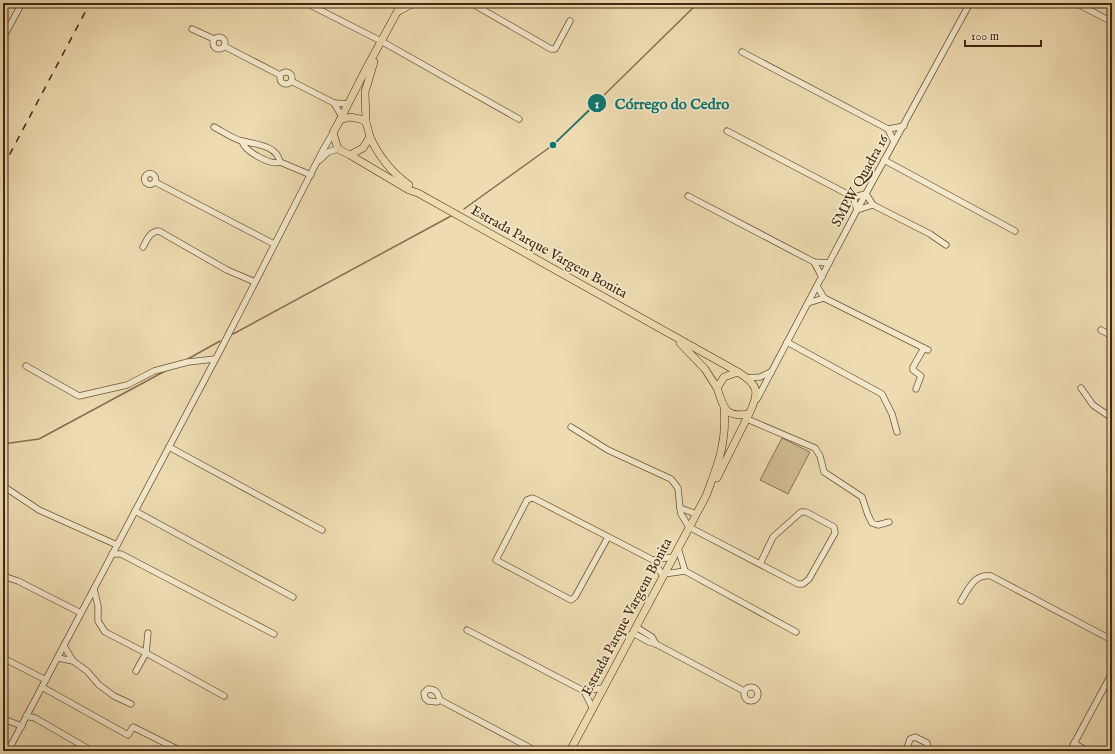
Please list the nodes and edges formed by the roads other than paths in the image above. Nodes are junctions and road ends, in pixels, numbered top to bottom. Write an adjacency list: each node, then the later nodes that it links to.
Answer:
1 (22, 3): 12 (street)
2 (306, 3): 13 (street)
3 (402, 3): 8 (main road)
4 (415, 3): 8 (street)
5 (471, 3): 9 (street)
6 (970, 3): 22 (street, SMPW Quadra 16)
7 (1076, 3): 10 (street)
8 (398, 12): 13 (main road)
9 (570, 21)
10 (1112, 22)
11 (192, 29): 15 (street)
12 (3, 38)
13 (383, 41): 18 (main road); 20 (street); 21 (main road)
14 (742, 52): 24 (street)
15 (280, 75): 16 (street); 16 (street)
16 (291, 81): 17 (street)
17 (334, 103): 18 (street); 19 (street)
18 (348, 104): 19 (main road)
19 (341, 118): 21 (main road); 26 (main road)
20 (519, 119)
21 (366, 122): 27 (main road)
22 (904, 126): 24 (street); 29 (street, SMPW Quadra 16)
23 (214, 127): 28 (street)
24 (888, 129): 29 (street)
25 (727, 131): 40 (street)
26 (333, 133): 30 (main road); 33 (street)
27 (370, 137): 31 (main road); 37 (main road, Estrada Parque Vargem Bonita)
28 (242, 141): 34 (street); 34 (street)
29 (894, 142): 32 (street, SMPW Quadra 16)
30 (338, 148): 31 (main road); 33 (street)
31 (350, 155): 37 (main road, Estrada Parque Vargem Bonita)
32 (884, 160): 38 (street, SMPW Quadra 16); 43 (street)
33 (318, 161): 35 (street)
34 (280, 162): 35 (street)
35 (311, 175): 44 (street)
36 (155, 182): 44 (street)
37 (418, 193): 55 (main road, Estrada Parque Vargem Bonita)
38 (866, 194): 40 (street); 41 (street); 42 (street, SMPW Quadra 16)
39 (688, 196): 47 (street)
40 (853, 197): 42 (street)
41 (873, 205): 42 (street); 45 (street)
42 (857, 210): 48 (street, SMPW Quadra 16)
43 (1015, 232)
44 (274, 244): 50 (street)
45 (946, 245)
46 (142, 247): 50 (street)
47 (814, 262): 48 (street); 49 (street)
48 (829, 263): 49 (street, SMPW Quadra 16)
49 (822, 278): 51 (street, SMPW Quadra 16)
50 (255, 282): 58 (street)
51 (817, 286): 52 (street); 53 (street, SMPW Quadra 16)
52 (824, 298): 53 (street); 65 (street)
53 (808, 303): 57 (street, SMPW Quadra 16)
54 (1100, 330): 56 (street)
55 (668, 333): 60 (main road, Estrada Parque Vargem Bonita); 63 (main road, Estrada Parque Vargem Bonita)
56 (1112, 336)
57 (787, 342): 61 (street, SMPW Quadra 16); 71 (street)
58 (215, 359): 59 (street); 72 (street)
59 (26, 366)
60 (738, 372): 62 (main road); 63 (main road)
61 (772, 372): 62 (street); 66 (street, SMPW Quadra 16)
62 (747, 378): 66 (main road)
63 (717, 388): 67 (main road)
64 (1081, 388): 69 (street)
65 (916, 389)
66 (757, 399): 68 (main road)
67 (724, 408): 68 (main road); 74 (main road, Estrada Parque Vargem Bonita)
68 (748, 417): 74 (main road, Estrada Parque Vargem Bonita); 78 (street)
69 (1112, 418)
70 (571, 427): 75 (street)
71 (897, 432)
72 (169, 447): 76 (street); 80 (street)
73 (3, 486): 82 (street)
74 (706, 496): 77 (main road, Estrada Parque Vargem Bonita)
75 (680, 508): 77 (street); 79 (street)
76 (135, 511): 82 (street); 93 (street)
77 (696, 514): 79 (main road, Estrada Parque Vargem Bonita)
78 (889, 522)
79 (689, 527): 83 (main road, Estrada Parque Vargem Bonita); 88 (street)
80 (322, 530)
81 (608, 536): 81 (street); 87 (street)
82 (117, 545): 84 (street); 85 (street)
83 (678, 548): 86 (main road, Estrada Parque Vargem Bonita); 89 (street)
84 (112, 554): 85 (street); 92 (street)
85 (121, 554): 100 (street)
86 (673, 558): 87 (street); 90 (main road, Estrada Parque Vargem Bonita)
87 (653, 560): 90 (street)
88 (760, 564): 88 (street)
89 (685, 571): 90 (street); 98 (street)
90 (664, 575): 97 (main road, Estrada Parque Vargem Bonita)
91 (3, 576): 95 (street)
92 (94, 589): 95 (street); 103 (street)
93 (293, 597)
94 (960, 601): 101 (street)
95 (81, 614): 102 (street)
96 (467, 630): 113 (street)
97 (634, 630): 112 (main road, Estrada Parque Vargem Bonita); 114 (street)
98 (796, 632)
99 (148, 633): 103 (street)
100 (274, 634)
101 (1112, 640)
102 (64, 646): 105 (street); 106 (street)
103 (146, 653): 107 (street); 115 (street)
104 (3, 658): 109 (street)
105 (58, 658): 106 (street); 109 (street)
106 (73, 661): 117 (street)
107 (136, 671)
108 (1112, 673): 110 (street)
109 (46, 680): 111 (street)
110 (1110, 684): 124 (street)
111 (42, 687): 118 (street); 127 (street)
112 (603, 688): 113 (street); 119 (main road, Estrada Parque Vargem Bonita)
113 (584, 691): 119 (street)
114 (744, 691)
115 (224, 696)
116 (440, 700): 128 (street)
117 (131, 704)
118 (30, 709): 120 (street); 121 (street)
119 (593, 709): 129 (main road, Estrada Parque Vargem Bonita)
120 (26, 716): 121 (street); 123 (street)
121 (35, 718): 126 (street)
122 (3, 719): 123 (street)
123 (22, 726): 125 (street)
124 (1074, 743): 132 (street); 133 (street)
125 (9, 751)
126 (92, 751)
127 (181, 751)
128 (536, 751)
129 (570, 751)
130 (906, 751): 131 (street)
131 (928, 751)
132 (1070, 751)
133 (1087, 751)

